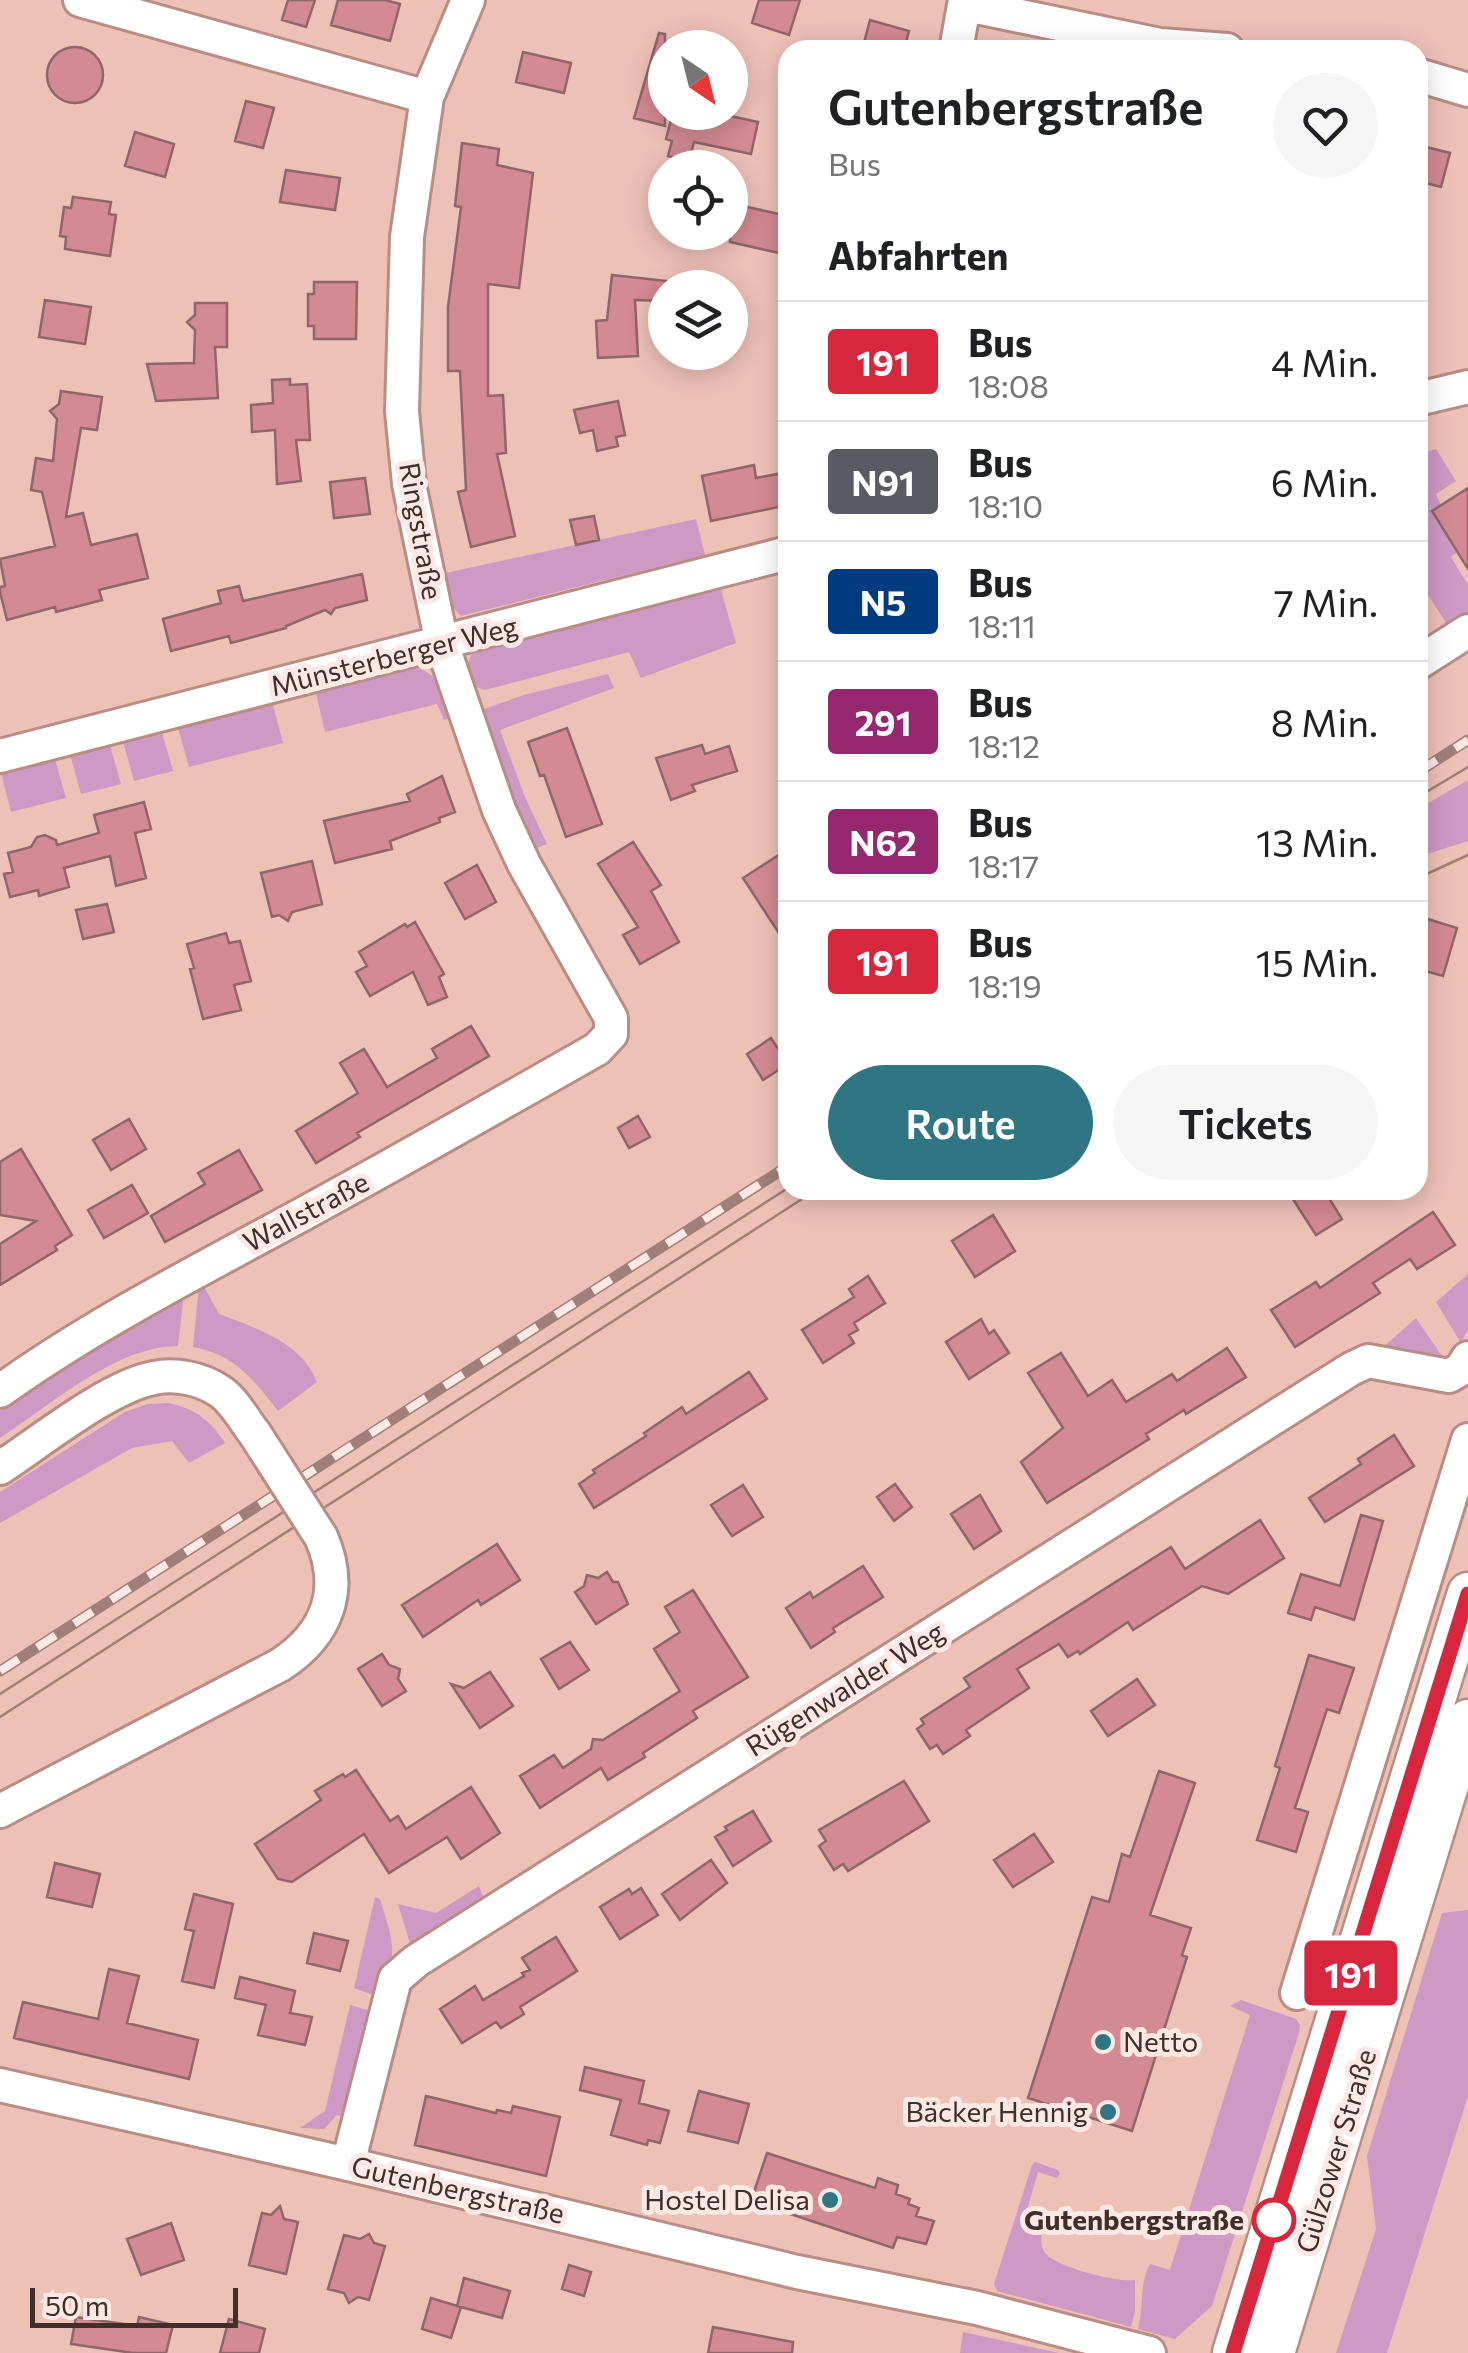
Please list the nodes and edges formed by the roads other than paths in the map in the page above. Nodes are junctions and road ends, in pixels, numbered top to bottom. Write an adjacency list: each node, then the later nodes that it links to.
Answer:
1 (80, 0): 8 (street)
2 (468, 0): 8 (street, Ringstraße)
3 (966, 2): 4 (street); 5 (street)
4 (958, 40)
5 (1142, 40)
6 (1428, 78): 7 (street)
7 (1468, 90)
8 (427, 97): 13 (street, Ringstraße)
9 (1467, 390): 10 (street)
10 (1428, 398)
11 (778, 556): 13 (street, Münsterberger Weg)
12 (1468, 632): 14 (street)
13 (442, 644): 15 (street, Münsterberger Weg); 16 (street, Ringstraße)
14 (1428, 658)
15 (0, 756)
16 (611, 1034): 18 (street, Wallstraße)
17 (1468, 1358): 28 (street, Rügenwalder Weg)
18 (0, 1391)
19 (1468, 1440): 26 (street)
20 (0, 1468): 24 (street, bridge)
21 (1468, 1594): 22 (main road, Gülzower Straße)
22 (1459, 1656): 25 (main road, Gülzower Straße)
23 (1468, 1720): 25 (main road, Gülzower Straße)
24 (0, 1811)
25 (1394, 1898): 30 (main road, Gülzower Straße); 31 (main road, Gülzower Straße)
26 (1297, 1993)
27 (0, 2086): 28 (street, Gutenbergstraße)
28 (348, 2164): 29 (street, Gutenbergstraße)
29 (1149, 2353)
30 (1233, 2353)
31 (1274, 2353)

